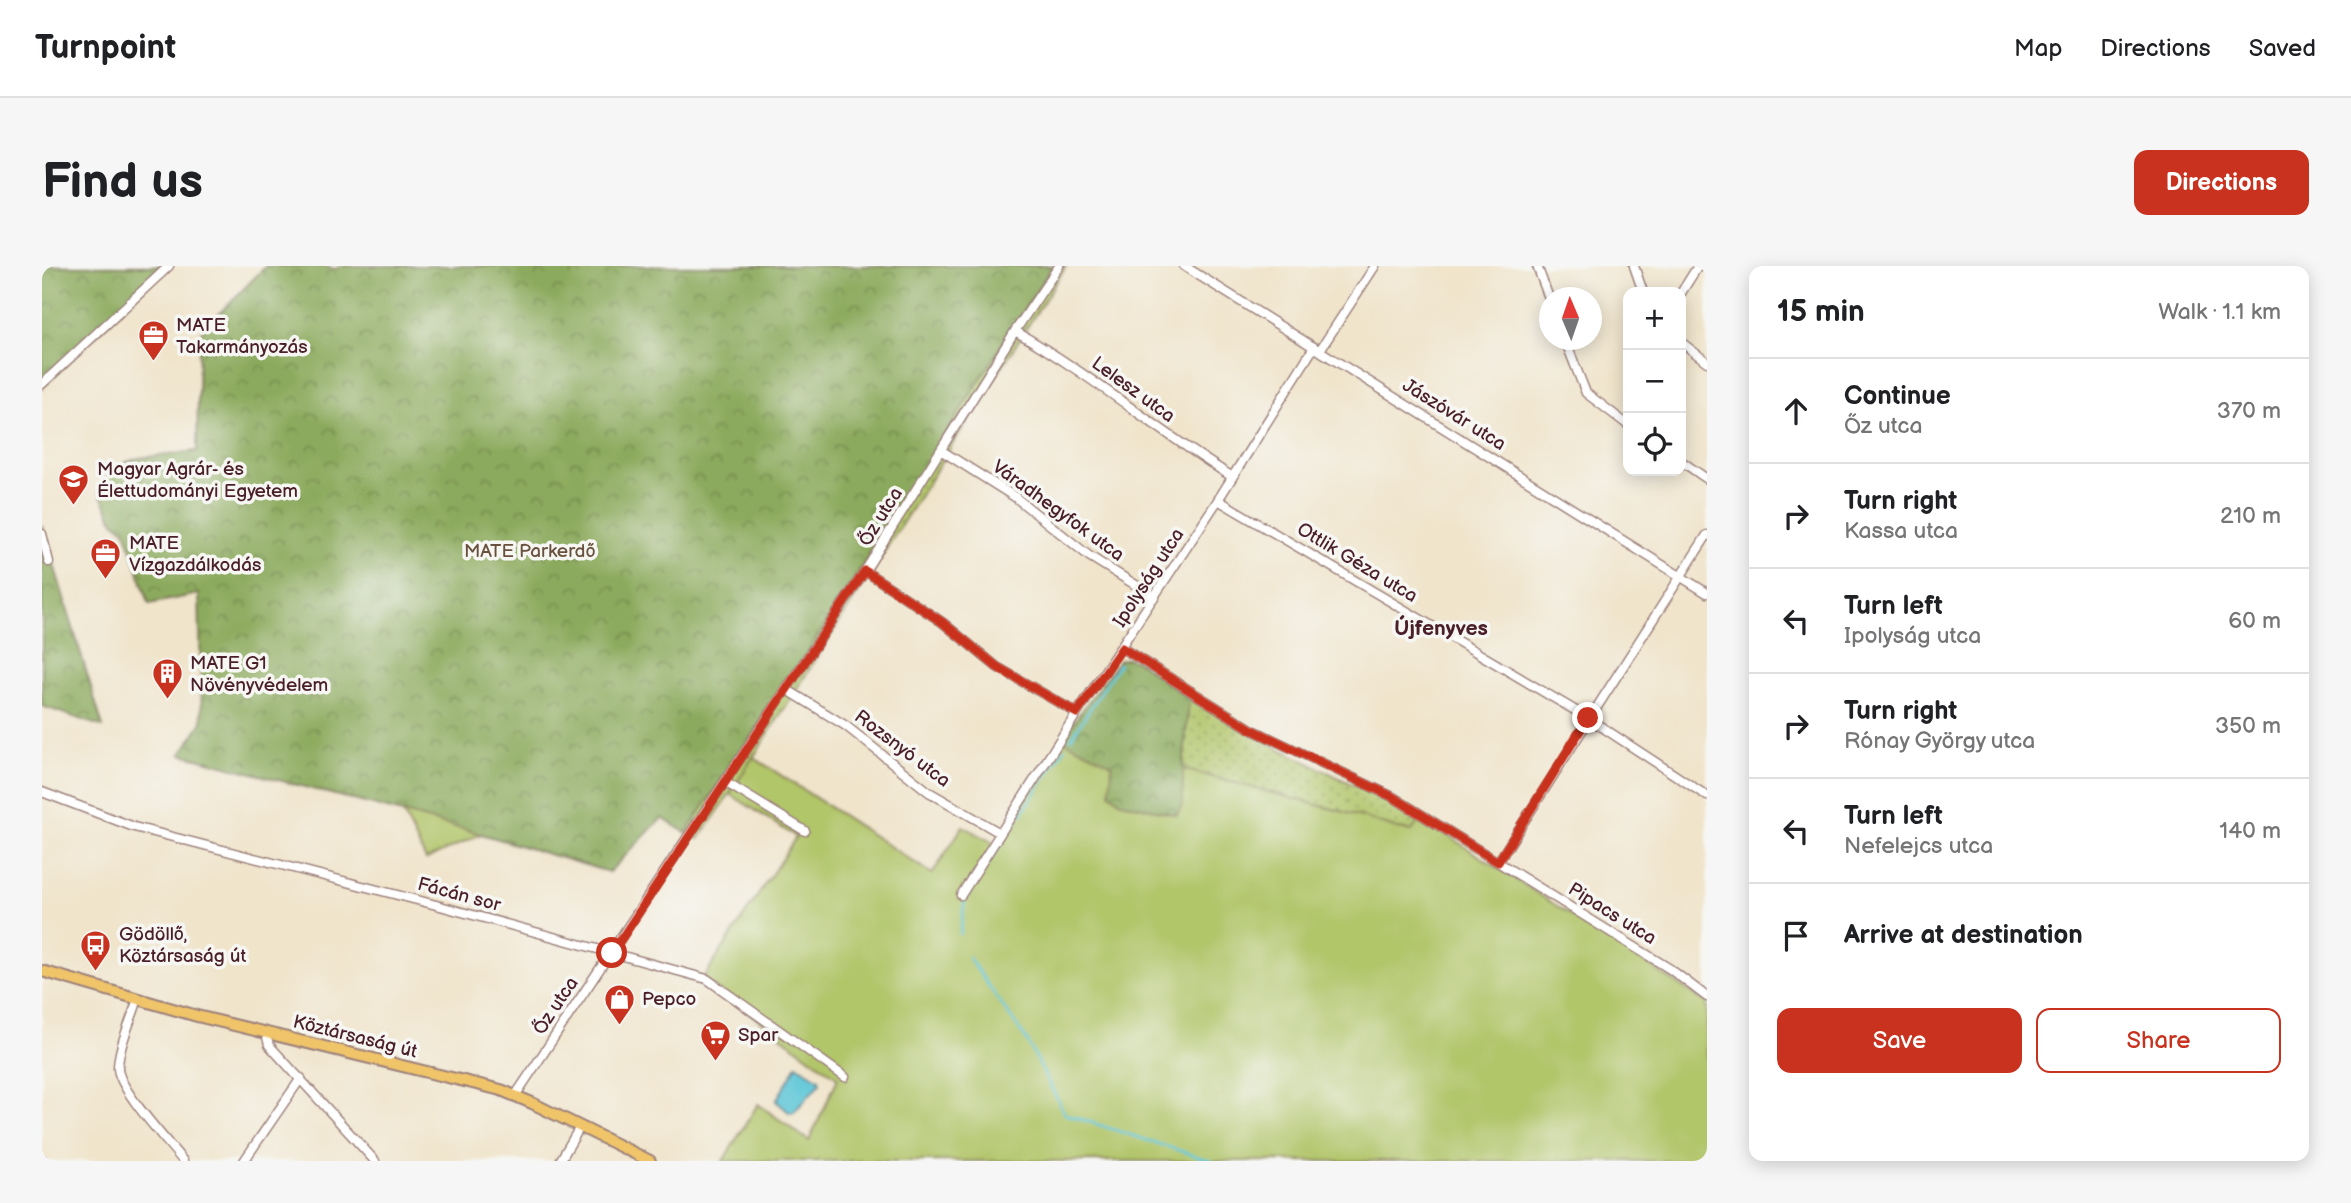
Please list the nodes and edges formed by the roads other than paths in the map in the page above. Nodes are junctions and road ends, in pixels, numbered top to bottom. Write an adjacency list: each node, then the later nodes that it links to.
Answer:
1 (169, 266): 16 (street)
2 (1059, 266): 11 (street, Őz utca)
3 (1184, 266): 13 (street, Jászóvár utca)
4 (1376, 266): 13 (street, Ipolyság utca)
5 (1537, 266): 8 (street)
6 (1634, 266): 9 (street)
7 (1698, 266): 10 (street)
8 (1545, 287)
9 (1641, 287)
10 (1685, 287)
11 (1015, 331): 18 (street, Őz utca); 20 (street, Lelesz utca)
12 (1686, 346): 15 (street)
13 (1317, 349): 20 (street, Ipolyság utca); 27 (street, Jászóvár utca)
14 (1569, 350): 17 (street)
15 (1707, 362)
16 (42, 384)
17 (1623, 421)
18 (942, 451): 26 (street, Őz utca); 29 (street, Váradhegyfok utca)
19 (1686, 465): 21 (street)
20 (1231, 476): 22 (street, Ipolyság utca)
21 (1707, 480)
22 (1218, 500): 29 (street, Ipolyság utca); 33 (street, Ottlik Géza utca)
23 (42, 534): 25 (street)
24 (1707, 535): 27 (street)
25 (49, 562)
26 (865, 571): 31 (street, Őz utca); 32 (street)
27 (1681, 576): 28 (street, Jászóvár utca); 33 (street)
28 (1707, 593)
29 (1155, 597): 30 (street, Ipolyság utca)
30 (1122, 648): 32 (street, Ipolyság utca); 39 (street, Pipacs utca)
31 (786, 689): 34 (street, Őz utca); 38 (street, Rozsnyó utca)
32 (1077, 713): 38 (street, Ipolyság utca)
33 (1588, 718): 36 (street, Ottlik Géza utca); 39 (street)
34 (725, 782): 37 (street); 41 (street, Őz utca)
35 (42, 792): 41 (street, Fácán sor)
36 (1707, 796)
37 (805, 831)
38 (1000, 833): 40 (street, Ipolyság utca)
39 (1498, 862): 43 (street, Pipacs utca)
40 (961, 895)
41 (612, 953): 46 (street, Fácán sor); 48 (street, Őz utca)
42 (42, 971): 44 (main road, Köztársaság út)
43 (1707, 997)
44 (138, 998): 45 (main road, Köztársaság út); 50 (street)
45 (266, 1033): 47 (street); 48 (main road, Köztársaság út)
46 (845, 1077)
47 (301, 1078): 51 (street); 52 (street)
48 (515, 1096): 49 (main road, Köztársaság út)
49 (580, 1127): 53 (street); 54 (main road, Köztársaság út)
50 (183, 1161)
51 (244, 1161)
52 (376, 1161)
53 (561, 1161)
54 (650, 1161)

